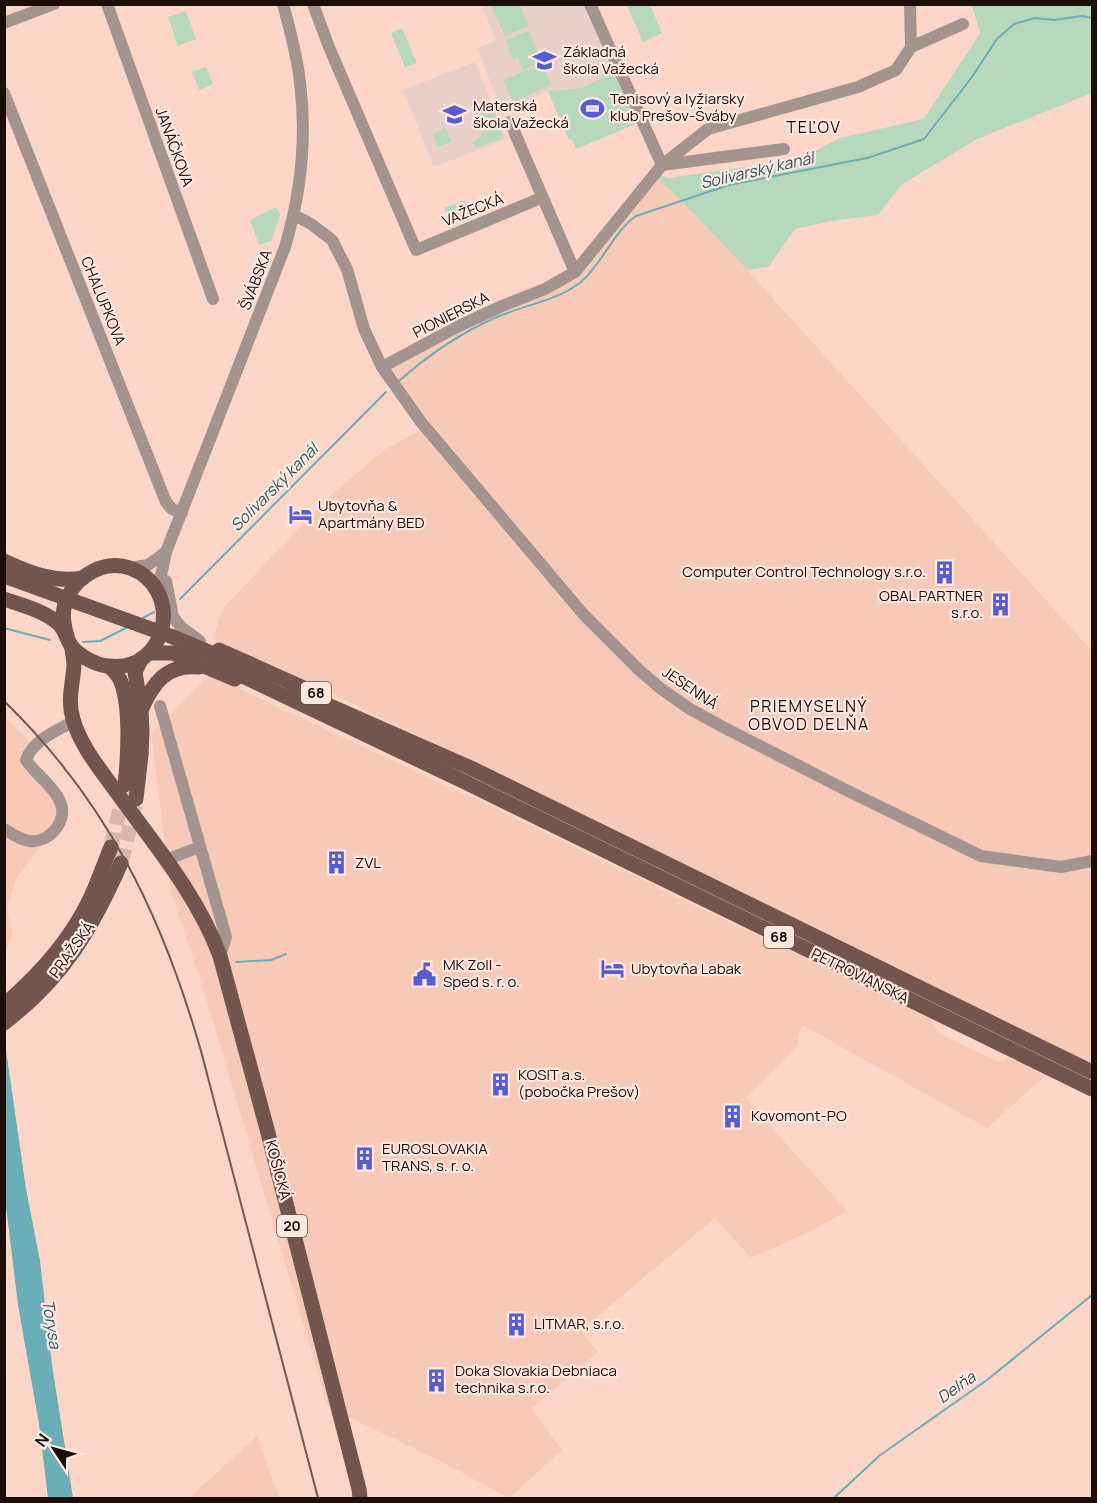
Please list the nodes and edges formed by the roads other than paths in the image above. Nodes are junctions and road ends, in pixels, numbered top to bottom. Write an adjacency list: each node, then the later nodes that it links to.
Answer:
1 (54, 4): 7 (street)
2 (107, 4): 17 (street, JANÁČKOVA)
3 (283, 4): 15 (street, ŠVÁBSKA)
4 (313, 4): 14 (street, VAŽECKÁ)
5 (590, 4): 13 (street)
6 (910, 4): 9 (street)
7 (4, 23)
8 (963, 24): 9 (street)
9 (910, 47): 13 (street, PIONIERSKA)
10 (4, 93): 19 (street, CHALUPKOVA)
11 (510, 122): 14 (street)
12 (784, 149): 13 (street)
13 (662, 165): 16 (street, PIONIERSKA)
14 (542, 198): 16 (street)
15 (294, 215): 18 (street); 19 (street, ŠVÁBSKA)
16 (575, 272): 18 (street, PIONIERSKA)
17 (213, 299)
18 (382, 367): 47 (street, JESENNÁ)
19 (182, 513): 20 (street, ŠVÁBSKA)
20 (166, 552): 22 (street); 27 (street, ŠVÁBSKA); 32 (street)
21 (4, 561): 23 (main road)
22 (129, 568): 25 (main road); 27 (main road)
23 (26, 571): 25 (main road); 29 (main road)
24 (4, 576): 35 (main road, bridge)
25 (83, 578): 29 (main road)
26 (4, 585): 35 (main road)
27 (161, 596): 30 (main road)
28 (4, 599): 31 (main road)
29 (64, 609): 31 (main road)
30 (164, 616): 32 (main road, 68); 33 (main road)
31 (69, 641): 34 (main road); 36 (main road, KOŠICKÁ / 20)
32 (200, 641): 40 (main road, 68)
33 (146, 656): 34 (main road); 35 (main road); 38 (main road)
34 (106, 666): 36 (main road); 41 (main road)
35 (226, 667): 38 (main road); 40 (main road)
36 (71, 684): 39 (main road, KOŠICKÁ / 20)
37 (160, 706): 45 (street, KOŠICKÁ)
38 (141, 710): 42 (main road)
39 (73, 722): 43 (street); 46 (main road, KOŠICKÁ / 20)
40 (469, 776): 53 (main road, PETROVIANSKA / 68); 54 (main road, PETROVIANSKA / 68)
41 (124, 785)
42 (136, 800)
43 (4, 829)
44 (111, 847): 50 (main road, PRAŽSKÁ)
45 (200, 847): 46 (street); 49 (street, KOŠICKÁ)
46 (165, 860): 49 (main road, KOŠICKÁ / 20)
47 (1092, 861)
48 (121, 863): 50 (main road, PRAŽSKÁ)
49 (220, 956): 55 (main road, KOŠICKÁ / 20)
50 (22, 999): 51 (main road, PRAŽSKÁ); 52 (main road, PRAŽSKÁ)
51 (4, 1005)
52 (4, 1023)
53 (1092, 1072)
54 (1092, 1089)
55 (361, 1495)

